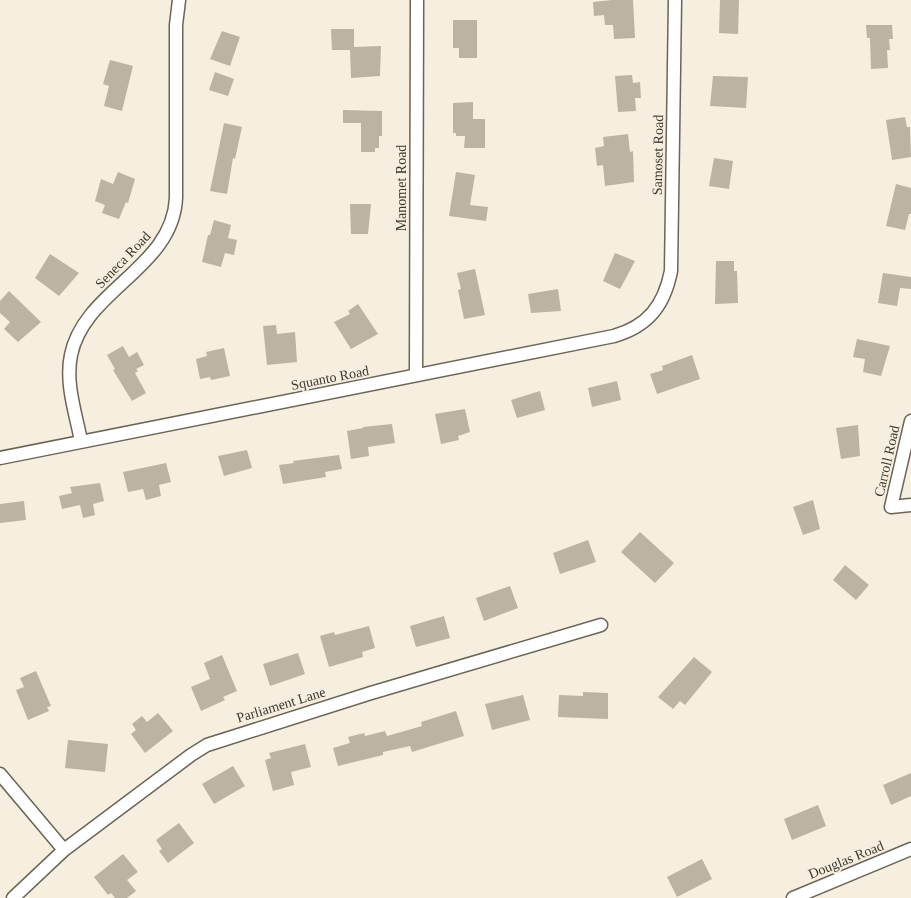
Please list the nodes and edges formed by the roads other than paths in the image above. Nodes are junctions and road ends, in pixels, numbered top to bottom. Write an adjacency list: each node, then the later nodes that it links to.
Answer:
1 (179, 0): 7 (street, Seneca Road)
2 (417, 0): 5 (street, Manomet Road)
3 (675, 0): 4 (street, Samoset Road)
4 (657, 308): 5 (street, Squanto Road)
5 (416, 375): 7 (street, Squanto Road)
6 (911, 421): 9 (street, Carroll Road)
7 (81, 441): 8 (street, Squanto Road)
8 (0, 458)
9 (911, 505)
10 (601, 625): 12 (street, Parliament Lane)
11 (0, 774): 12 (street)
12 (64, 850): 14 (street, Parliament Lane)
13 (911, 850): 15 (street, Douglas Road)
14 (13, 898)
15 (793, 898)

